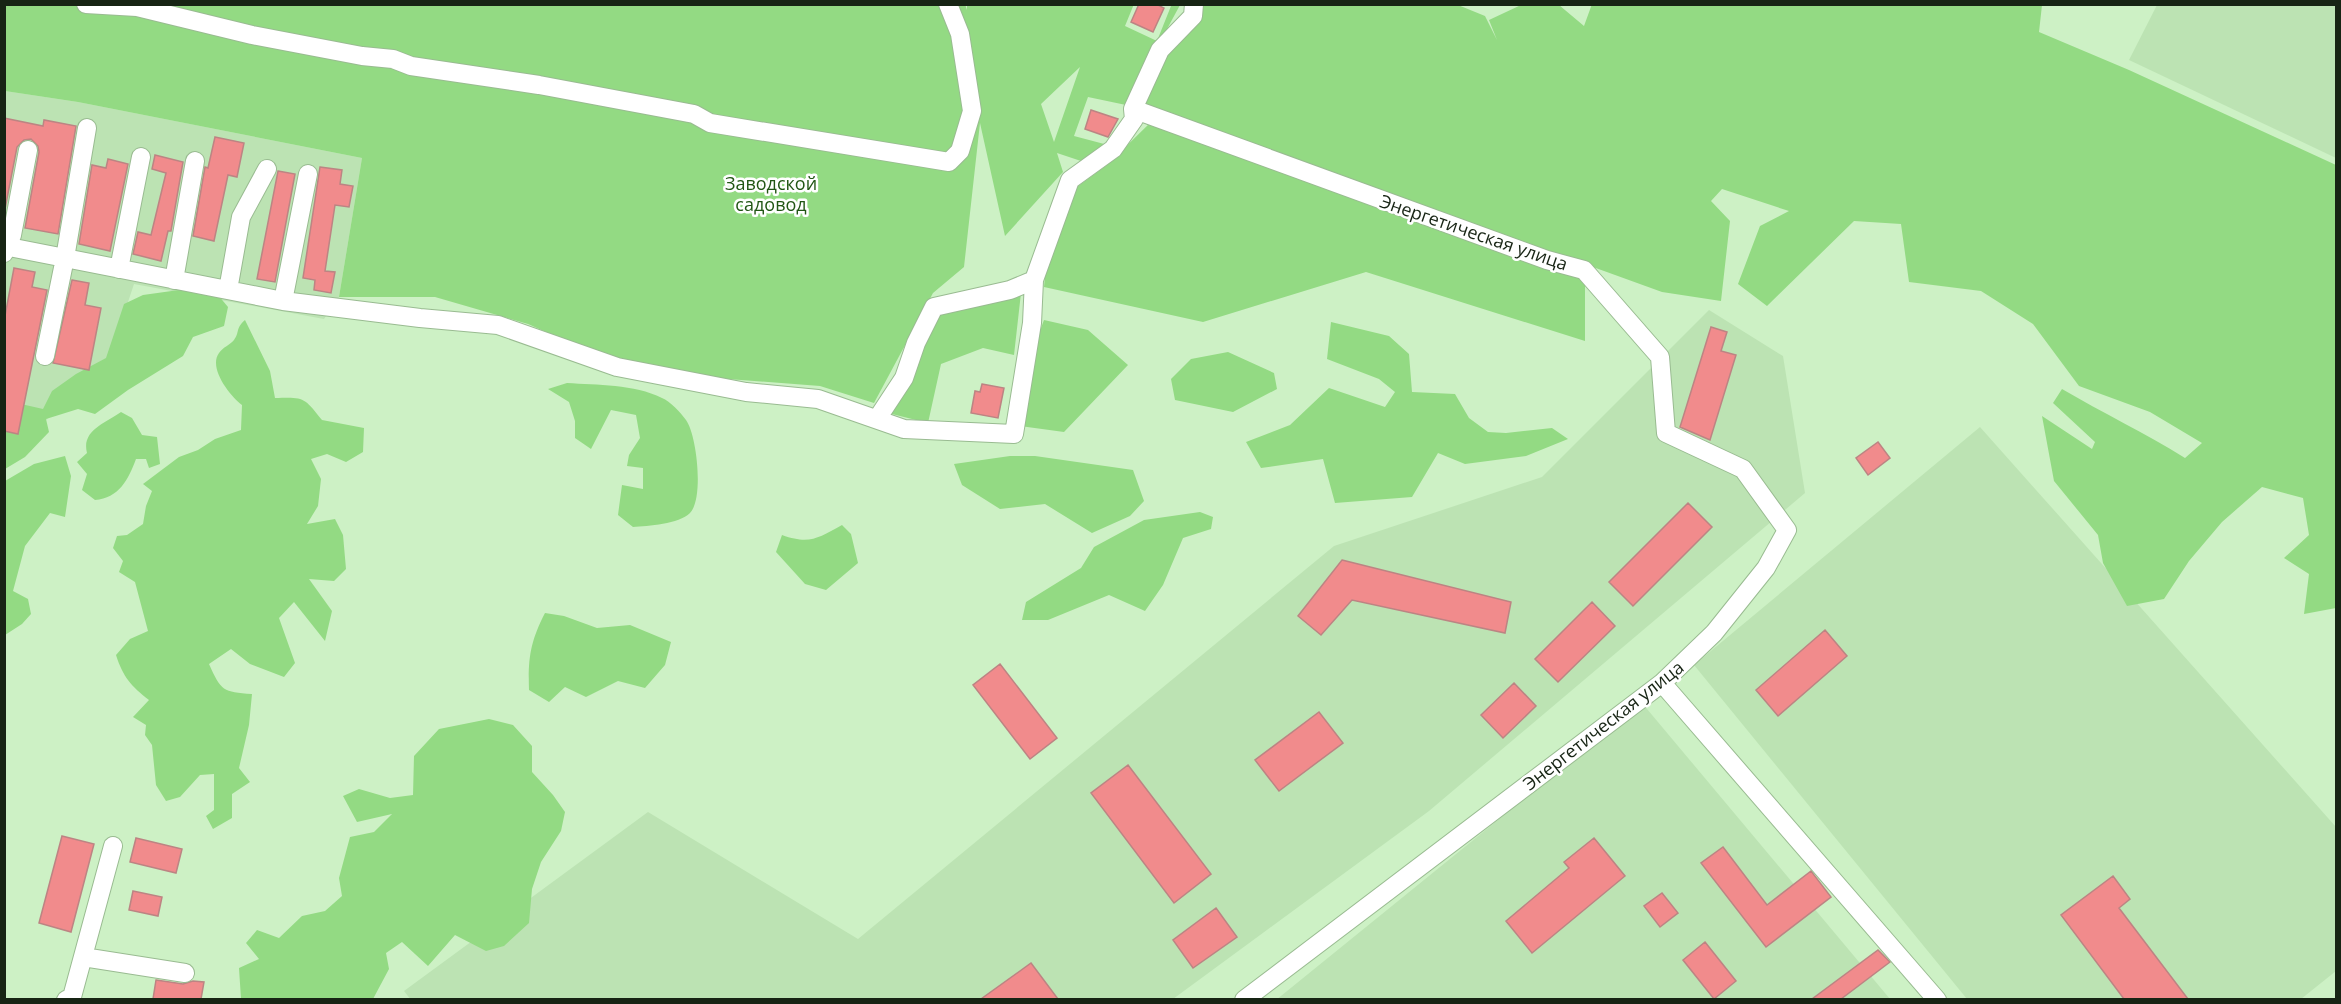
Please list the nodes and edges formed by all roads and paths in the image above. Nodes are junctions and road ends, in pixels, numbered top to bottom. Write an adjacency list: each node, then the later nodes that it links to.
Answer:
1 (86, 4): 2 (street)
2 (948, 4)
3 (1194, 4): 4 (street)
4 (1133, 110): 15 (street); 20 (street, Энергетическая улица)
5 (87, 128): 12 (street)
6 (28, 150): 11 (street)
7 (141, 156): 13 (street)
8 (195, 161): 14 (street)
9 (267, 169): 16 (street)
10 (308, 174): 17 (street)
11 (5, 249): 12 (street)
12 (65, 258): 13 (street); 18 (street)
13 (119, 269): 14 (street)
14 (174, 280): 16 (street)
15 (1034, 280): 19 (street); 19 (street)
16 (228, 290): 17 (street)
17 (283, 301): 19 (street)
18 (45, 356)
19 (877, 419)
20 (1662, 683): 25 (street, Энергетическая улица); 26 (street)
21 (113, 846): 22 (street)
22 (83, 957): 23 (street); 24 (street)
23 (185, 973)
24 (66, 999)
25 (1244, 999)
26 (1937, 999)

